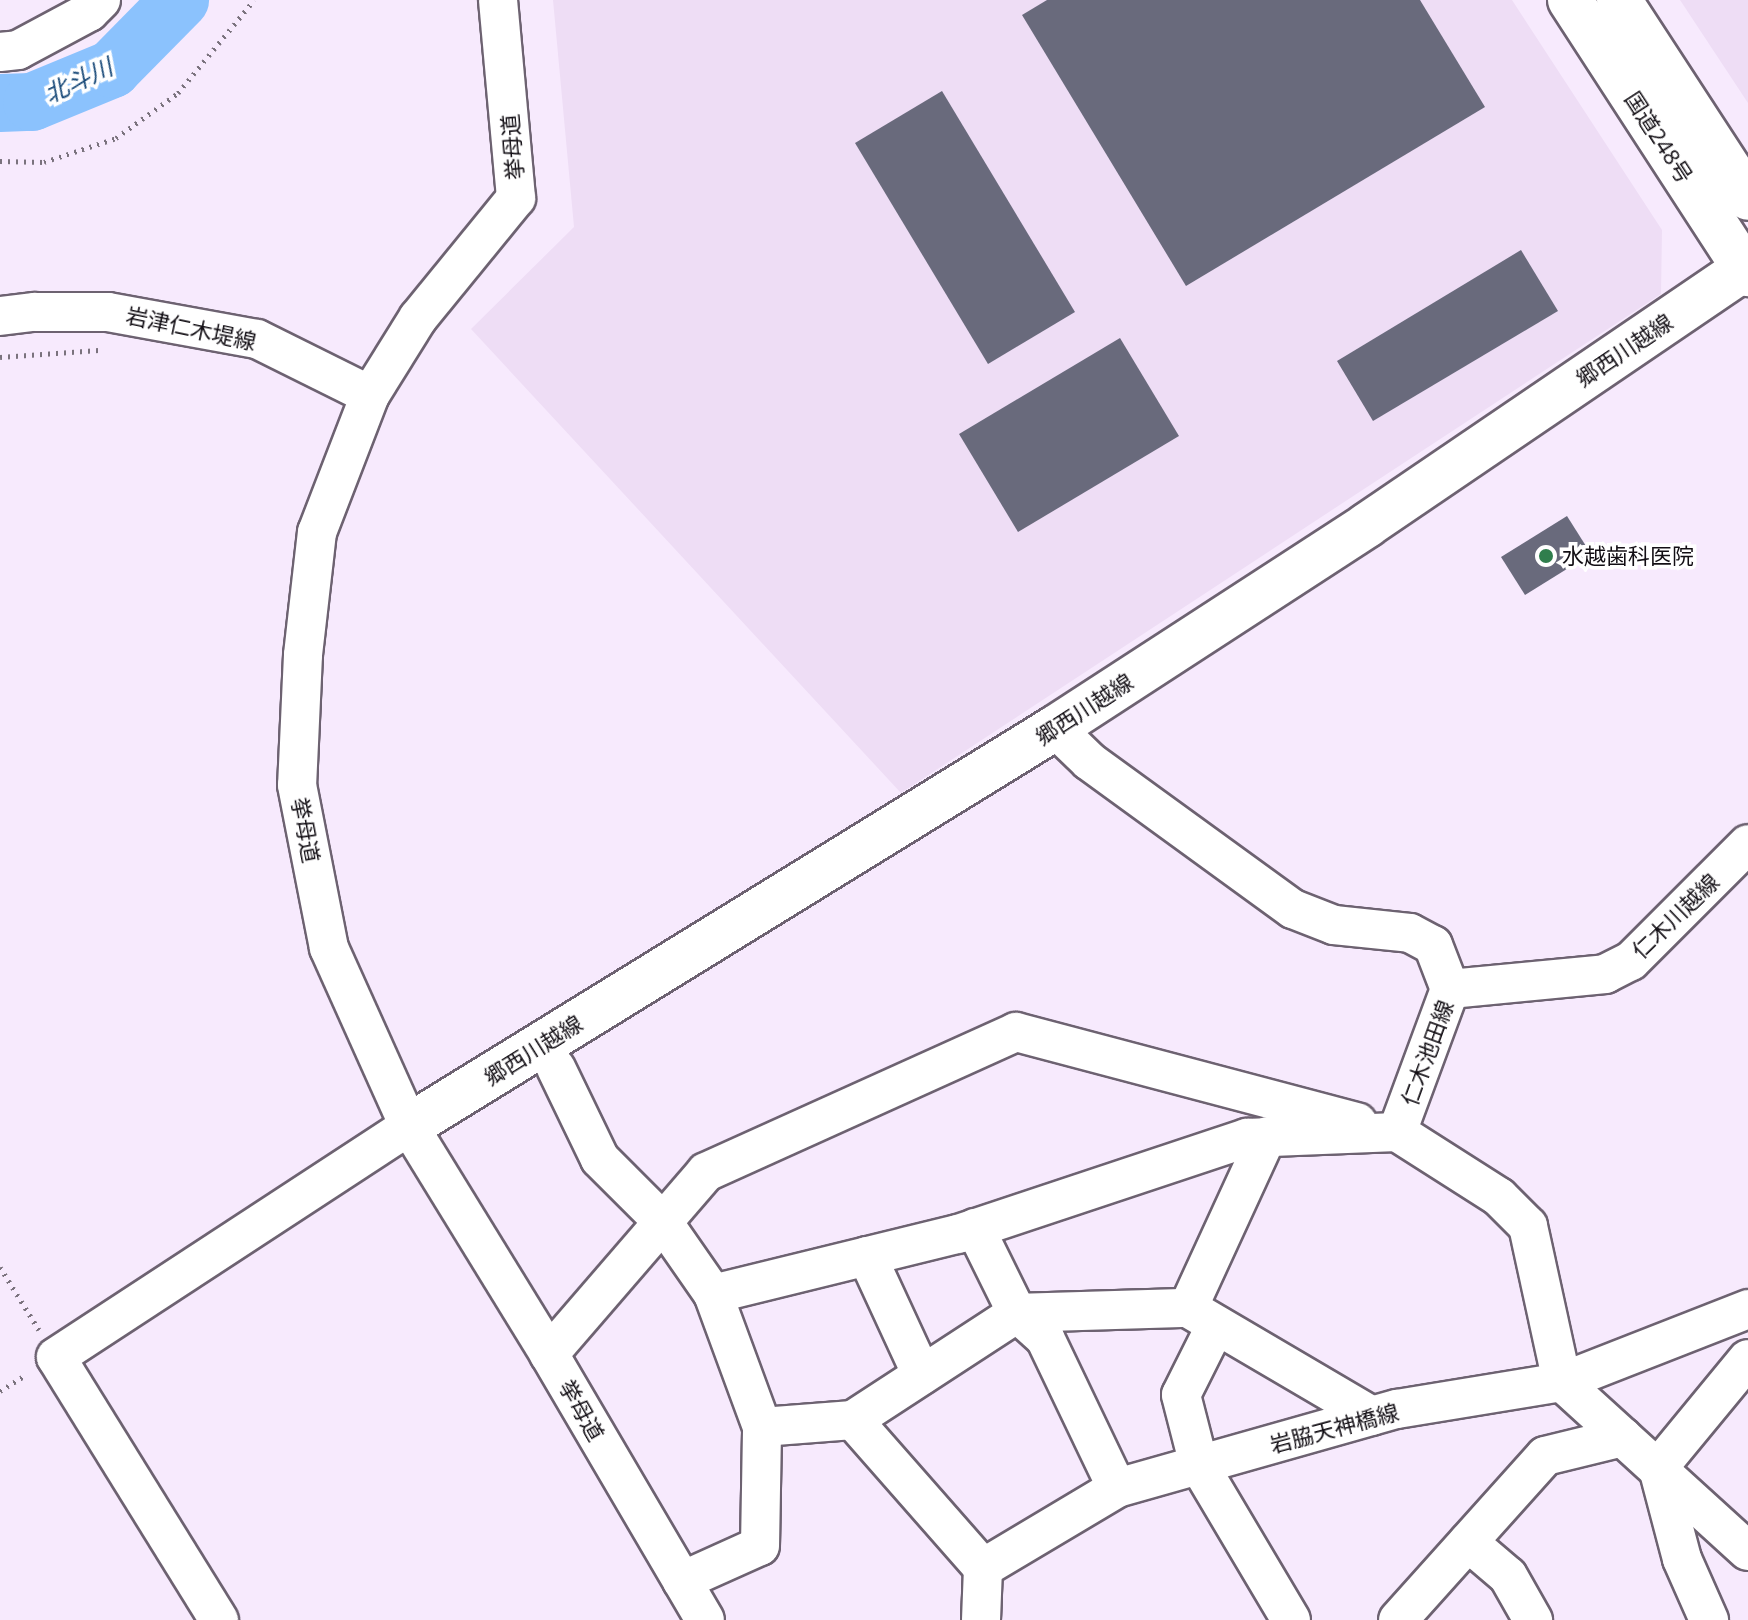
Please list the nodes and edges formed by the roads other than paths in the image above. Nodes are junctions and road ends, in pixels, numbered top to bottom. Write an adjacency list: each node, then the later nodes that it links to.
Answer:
1 (101, 0): 5 (street)
2 (498, 0): 9 (street, 挙母道)
3 (1570, 0): 7 (main road, 国道248号)
4 (1619, 0): 6 (main road, 国道248号)
5 (0, 52)
6 (1748, 198)
7 (1747, 269): 10 (main road, 郷西川越線)
8 (0, 316): 9 (street, 岩津仁木堤線)
9 (370, 395): 14 (street, 挙母道)
10 (1055, 728): 12 (street, 仁木池田線); 14 (main road, 郷西川越線)
11 (1748, 844): 12 (street, 仁木川越線)
12 (1450, 989): 15 (street, 仁木池田線)
13 (556, 1068): 17 (street)
14 (409, 1126): 24 (street, 挙母道); 39 (street)
15 (1397, 1132): 16 (street); 17 (street); 27 (street, 仁木池田線)
16 (1267, 1136): 18 (street); 23 (street)
17 (663, 1222): 20 (street); 24 (street)
18 (975, 1228): 19 (street); 22 (street)
19 (867, 1256): 20 (street); 26 (street)
20 (713, 1294): 30 (street)
21 (1748, 1309): 27 (street, 岩脇天神橋線)
22 (1017, 1313): 23 (street); 26 (street); 34 (street)
23 (1202, 1317): 28 (street); 32 (street)
24 (549, 1354): 38 (street, 挙母道)
25 (1748, 1359): 33 (street)
26 (922, 1375): 29 (street)
27 (1562, 1382): 28 (street, 岩脇天神橋線); 31 (street)
28 (1372, 1416): 32 (street, 岩脇天神橋線)
29 (853, 1420): 30 (street); 37 (street)
30 (762, 1427): 38 (street)
31 (1623, 1437): 33 (street); 35 (street)
32 (1199, 1465): 34 (street, 岩脇天神橋線); 42 (street)
33 (1658, 1468): 36 (street); 45 (street)
34 (1117, 1488): 37 (street, 岩脇天神橋線)
35 (1468, 1542): 43 (street); 44 (street)
36 (1748, 1551)
37 (983, 1568): 41 (street)
38 (682, 1581): 40 (street, 挙母道)
39 (219, 1620)
40 (705, 1620)
41 (981, 1620)
42 (1291, 1620)
43 (1398, 1620)
44 (1533, 1620)
45 (1709, 1620)

